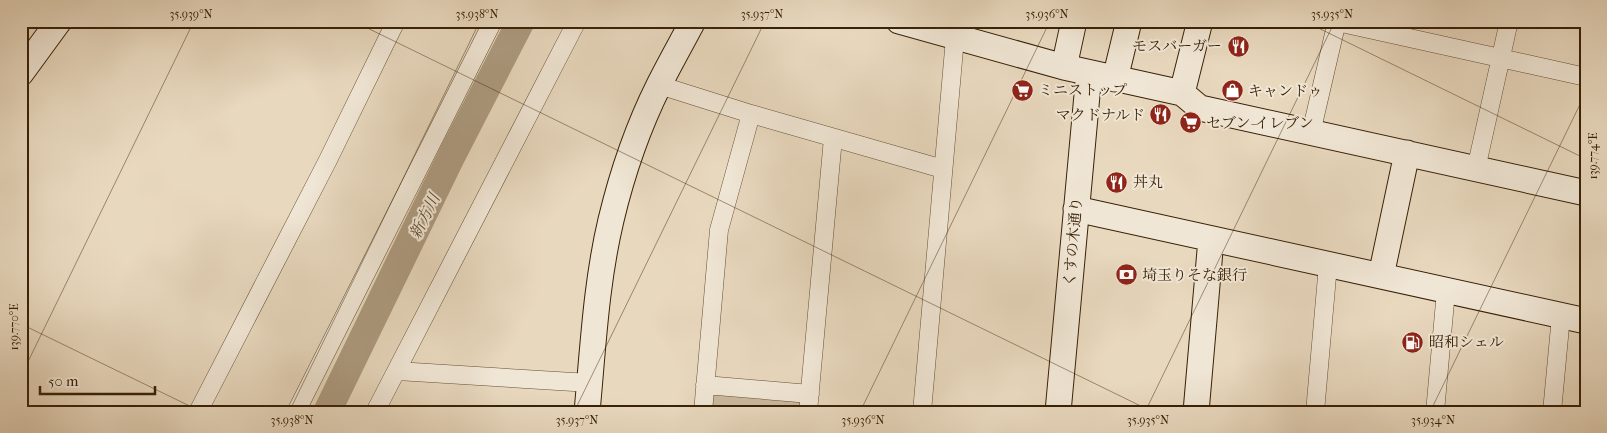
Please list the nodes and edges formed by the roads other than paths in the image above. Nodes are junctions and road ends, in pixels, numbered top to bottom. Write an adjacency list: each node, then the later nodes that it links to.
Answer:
1 (59, 21): 15 (street)
2 (396, 21): 39 (street)
3 (493, 21): 40 (street)
4 (577, 21): 35 (street)
5 (693, 21): 19 (street)
6 (899, 21): 12 (street)
7 (1074, 21): 14 (street)
8 (1129, 21): 18 (street)
9 (1200, 21): 20 (street)
10 (1509, 21): 13 (street)
11 (1337, 22): 13 (street); 22 (street)
12 (944, 31): 14 (street); 25 (street)
13 (1500, 58): 17 (street); 26 (street)
14 (1064, 67): 16 (street)
15 (21, 72)
16 (1089, 73): 18 (street); 28 (street, くすの木通り)
17 (1586, 77)
18 (1115, 79): 20 (street)
19 (659, 85): 21 (street); 36 (street)
20 (1182, 93): 22 (street)
21 (751, 114): 23 (street); 37 (street)
22 (1311, 133): 24 (street)
23 (833, 138): 25 (street); 38 (street)
24 (1407, 154): 26 (street); 31 (street)
25 (943, 169): 45 (street)
26 (1476, 169): 27 (street)
27 (1586, 193)
28 (1076, 209): 29 (street); 46 (street, くすの木通り)
29 (1211, 239): 30 (street); 47 (street)
30 (1328, 265): 31 (street); 48 (street)
31 (1381, 276): 32 (street)
32 (1446, 291): 33 (street); 49 (street)
33 (1561, 316): 34 (street); 50 (street)
34 (1586, 321)
35 (397, 371): 36 (street); 41 (street)
36 (590, 383): 42 (street)
37 (705, 385): 38 (street); 43 (street)
38 (810, 394): 44 (street)
39 (198, 412)
40 (296, 412)
41 (375, 412)
42 (587, 412)
43 (702, 412)
44 (808, 412)
45 (922, 412)
46 (1058, 412)
47 (1196, 412)
48 (1315, 412)
49 (1435, 412)
50 (1552, 412)

